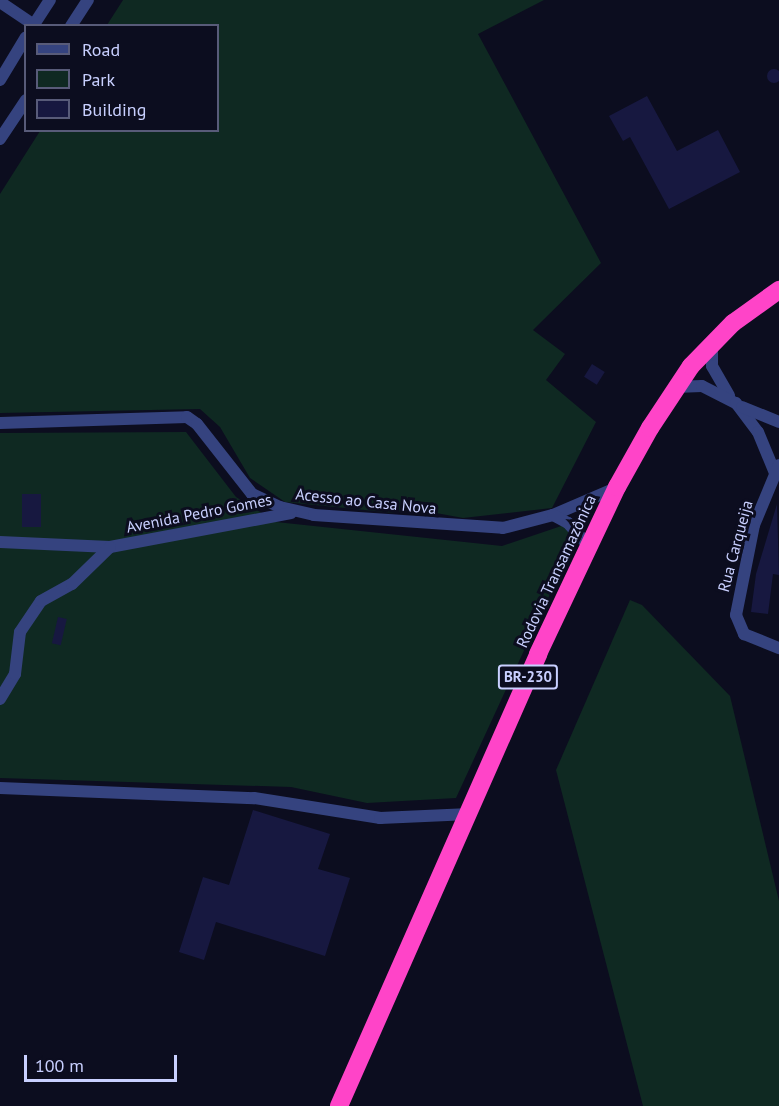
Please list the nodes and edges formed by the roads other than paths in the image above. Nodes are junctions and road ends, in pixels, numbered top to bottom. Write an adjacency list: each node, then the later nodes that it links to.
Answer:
1 (50, 0): 5 (street)
2 (88, 0): 6 (street)
3 (0, 2): 4 (street)
4 (32, 24)
5 (34, 24)
6 (72, 24)
7 (24, 40): 8 (street)
8 (0, 80)
9 (24, 103): 10 (street)
10 (0, 139)
11 (779, 290): 12 (highway, Rodovia Transamazônica / BR-230)
12 (714, 339): 13 (highway, Rodovia Transamazônica / BR-230); 14 (street)
13 (675, 387): 14 (street); 18 (highway, Rodovia Transamazônica / BR-230)
14 (736, 403): 15 (street); 17 (street)
15 (779, 422)
16 (0, 423): 19 (street, Acesso ao Casa Nova)
17 (777, 469): 24 (street, Rua Carqueija)
18 (618, 487): 20 (street, Acesso ao Casa Nova); 22 (highway, Rodovia Transamazônica / BR-230)
19 (295, 512): 20 (street, Acesso ao Casa Nova); 23 (street, Avenida Pedro Gomes)
20 (554, 515): 22 (street)
21 (0, 542): 23 (street, Avenida Pedro Gomes)
22 (590, 546): 27 (highway, Rodovia Transamazônica / BR-230)
23 (110, 547): 25 (street, Avenida Pedro Gomes)
24 (779, 648)
25 (0, 699)
26 (0, 788): 27 (street)
27 (470, 814): 28 (highway, Rodovia Transamazônica / BR-230)
28 (339, 1106)

